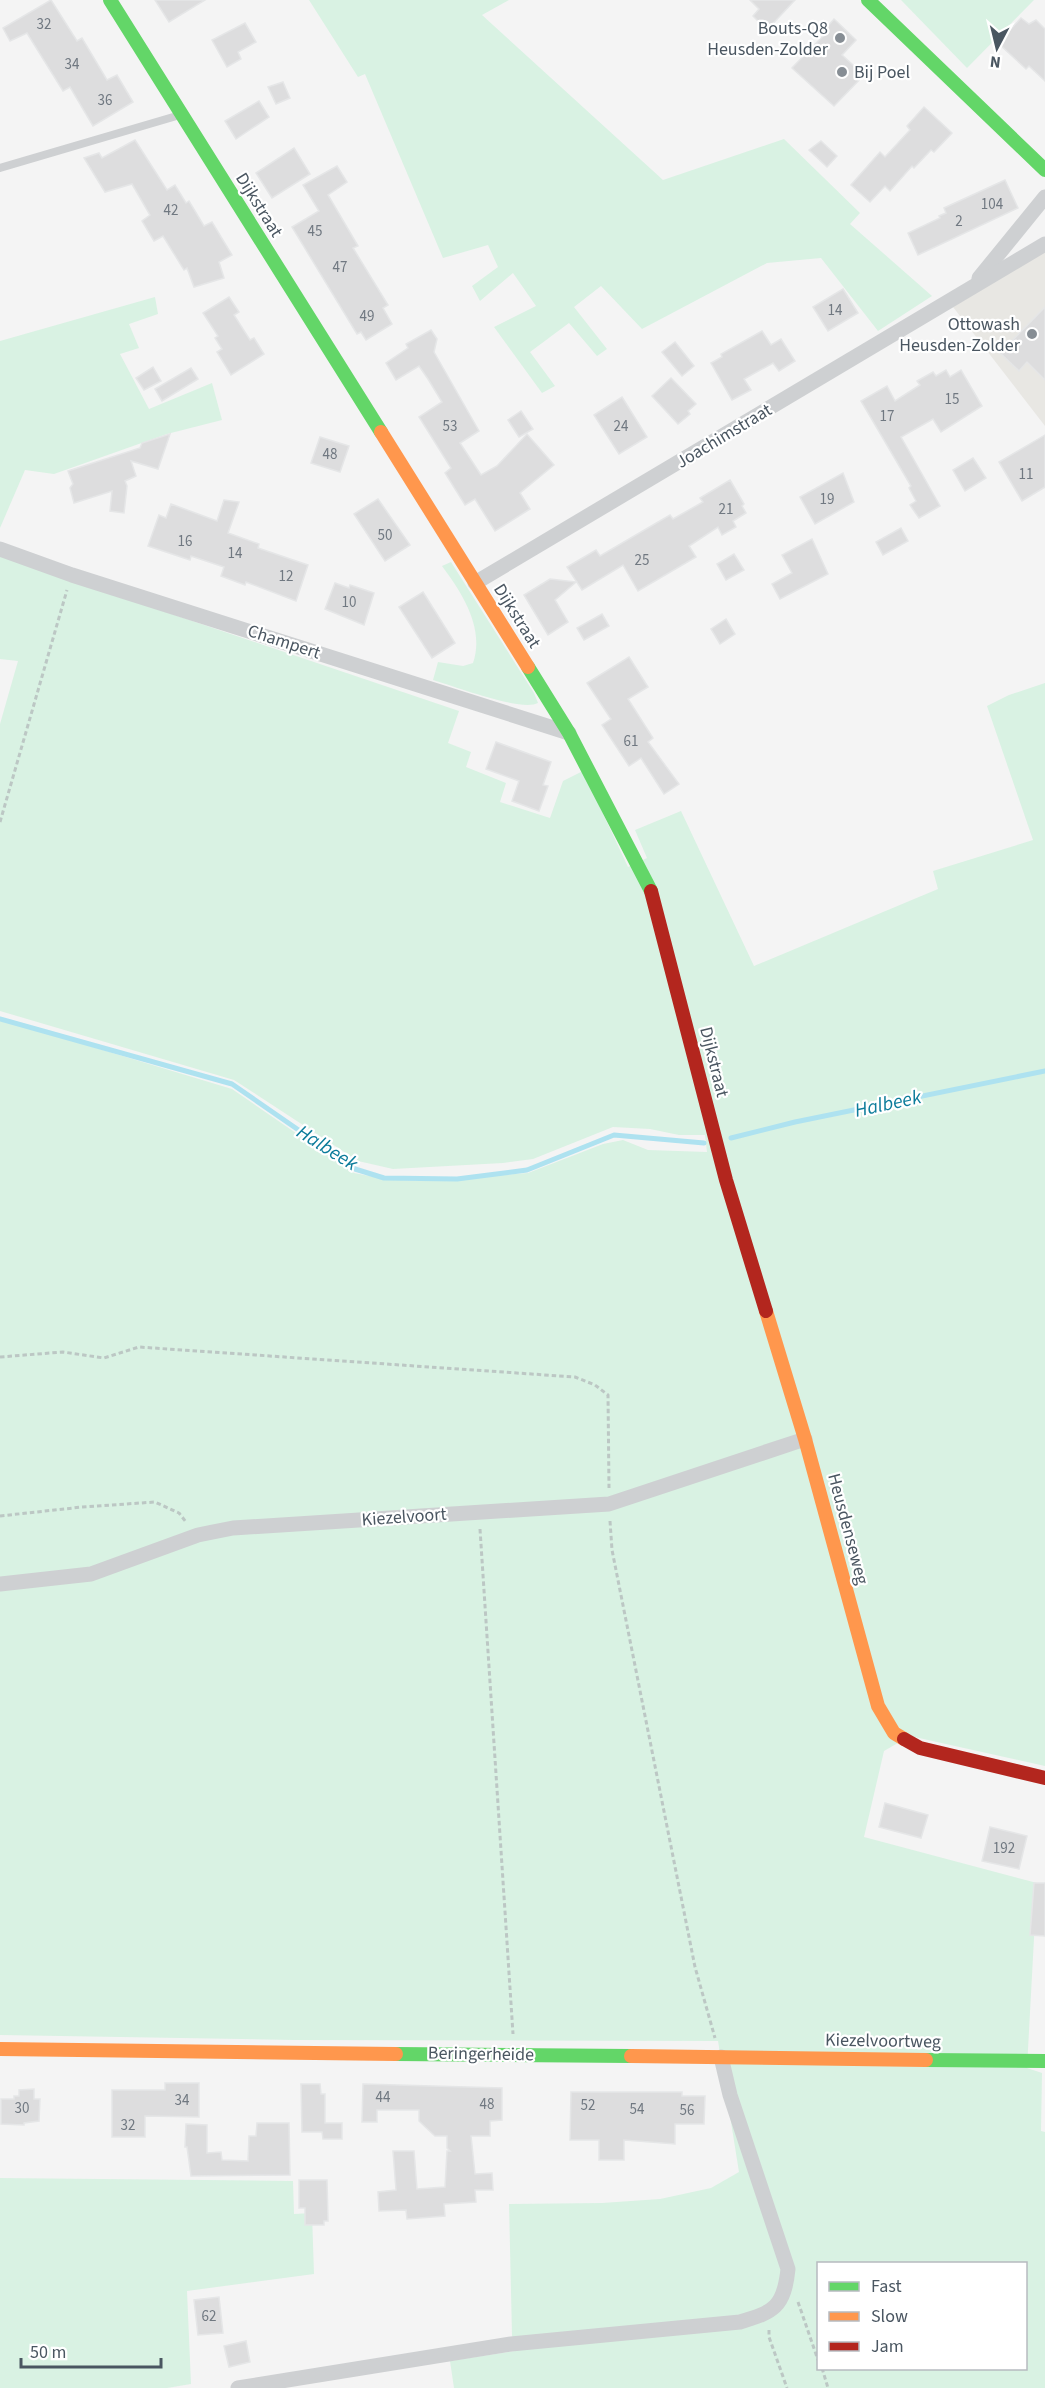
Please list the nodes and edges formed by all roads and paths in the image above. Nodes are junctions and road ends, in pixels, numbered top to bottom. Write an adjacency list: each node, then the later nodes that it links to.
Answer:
1 (110, 0): 3 (street, Dijkstraat)
2 (868, 0): 5 (street)
3 (182, 115): 4 (lane); 11 (street, Dijkstraat)
4 (0, 168)
5 (1045, 170)
6 (1045, 197): 8 (street, Joachimstraat)
7 (1045, 244): 8 (street, Joachimstraat)
8 (972, 287): 11 (street, Joachimstraat)
9 (0, 549): 10 (street, Champert)
10 (72, 575): 12 (street, Champert); 13 (path)
11 (475, 583): 12 (street, Dijkstraat)
12 (568, 733): 14 (street, Dijkstraat)
13 (0, 822)
14 (726, 1180): 16 (street, Heusdenseweg)
15 (0, 1357): 17 (path)
16 (805, 1439): 17 (street, Kiezelvoort); 22 (street, Heusdenseweg)
17 (609, 1504): 18 (street, Kiezelvoort); 25 (path)
18 (479, 1513): 20 (street, Kiezelvoort); 24 (path)
19 (0, 1516): 20 (path)
20 (198, 1535): 21 (street, Kiezelvoort)
21 (0, 1584)
22 (1045, 1778)
23 (0, 2049): 24 (street, Beringerheide)
24 (514, 2054): 25 (street, Beringerheide)
25 (721, 2056): 26 (street, Kiezelvoortweg); 27 (street)
26 (1045, 2061)
27 (786, 2287): 28 (street); 29 (path)
28 (768, 2314): 31 (street); 32 (path)
29 (817, 2354)
30 (823, 2370): 33 (path)
31 (238, 2388)
32 (787, 2388)
33 (828, 2388)

